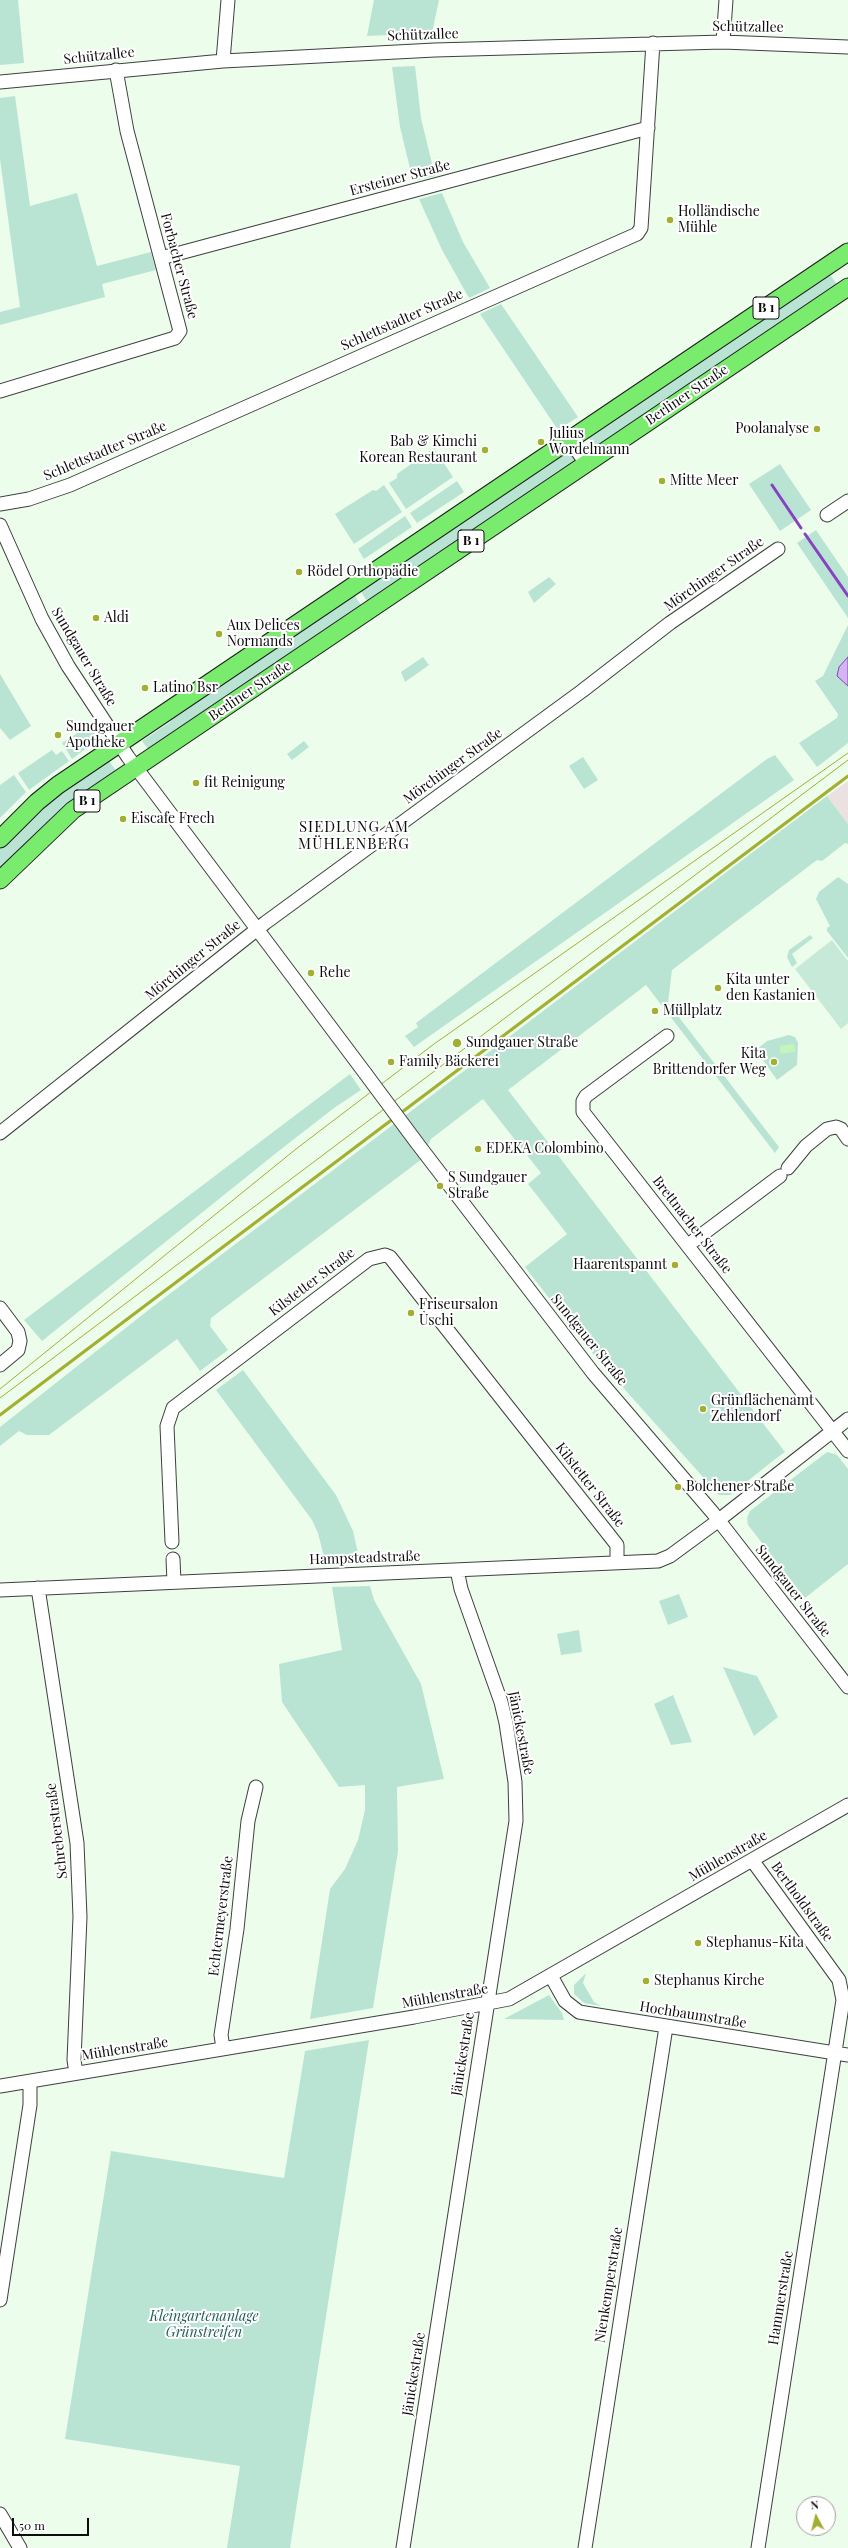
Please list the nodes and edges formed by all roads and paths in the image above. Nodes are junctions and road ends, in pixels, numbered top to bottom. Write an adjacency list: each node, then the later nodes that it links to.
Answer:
1 (228, 0): 6 (street)
2 (726, 0): 3 (street)
3 (724, 42): 4 (street, Schützallee); 5 (street, Schützallee)
4 (653, 43): 6 (street, Schützallee); 9 (street, Schlettstadter Straße)
5 (848, 47)
6 (223, 61): 7 (street, Schützallee)
7 (116, 70): 8 (street, Schützallee); 11 (street, Forbacher Straße)
8 (0, 82)
9 (648, 128): 11 (street, Ersteiner Straße); 17 (street, Schlettstadter Straße)
10 (848, 252): 14 (main road, Berliner Straße / B 1)
11 (161, 258): 13 (street, Forbacher Straße)
12 (848, 287): 15 (main road, Berliner Straße / B 1)
13 (0, 391)
14 (570, 440): 15 (street); 21 (main road, Berliner Straße / B 1)
15 (586, 464): 22 (main road, Berliner Straße / B 1)
16 (848, 501): 18 (street)
17 (0, 504)
18 (827, 515)
19 (0, 525): 21 (street, Sundgauer Straße)
20 (778, 549): 25 (street, Mörchinger Straße)
21 (120, 744): 22 (street, Sundgauer Straße); 23 (main road, Berliner Straße / B 1)
22 (136, 768): 24 (main road, Berliner Straße / B 1); 25 (street, Sundgauer Straße)
23 (0, 839)
24 (0, 880)
25 (257, 930): 27 (street, Mörchinger Straße); 35 (street, Sundgauer Straße, bridge)
26 (666, 1036): 29 (street, Brettnacher Straße)
27 (0, 1133)
28 (848, 1139): 29 (street)
29 (688, 1245): 33 (street, Brettnacher Straße)
30 (0, 1308): 31 (street)
31 (0, 1365)
32 (848, 1419): 33 (street)
33 (833, 1431): 34 (street, Brettnacher Straße); 35 (street)
34 (848, 1451)
35 (718, 1520): 38 (street, Hampsteadstraße); 43 (street, Sundgauer Straße)
36 (172, 1542): 38 (street, Kilstetter Straße)
37 (173, 1559): 40 (street)
38 (617, 1563): 39 (street, Hampsteadstraße)
39 (457, 1570): 40 (street, Hampsteadstraße); 48 (street, Jänickestraße)
40 (174, 1582): 41 (street, Hampsteadstraße)
41 (38, 1588): 42 (street, Hampsteadstraße); 52 (street, Schreberstraße)
42 (0, 1590)
43 (848, 1687)
44 (256, 1787): 50 (street, Echtermeyerstraße)
45 (848, 1805): 46 (street, Mühlenstraße)
46 (752, 1860): 47 (street, Mühlenstraße); 51 (street, Bertholdstraße)
47 (551, 1976): 48 (street, Mühlenstraße); 49 (street, Hochbaumstraße)
48 (487, 2005): 50 (street, Mühlenstraße); 58 (street, Jänickestraße)
49 (666, 2027): 51 (street, Hochbaumstraße); 59 (street, Nienkemperstraße)
50 (224, 2048): 52 (street, Mühlenstraße)
51 (842, 2054): 60 (street, Hammerstraße)
52 (76, 2073): 53 (street, Mühlenstraße)
53 (30, 2080): 54 (street, Mühlenstraße); 55 (street)
54 (0, 2086)
55 (0, 2300)
56 (0, 2514): 57 (street)
57 (20, 2548)
58 (403, 2548)
59 (585, 2548)
60 (758, 2548)

